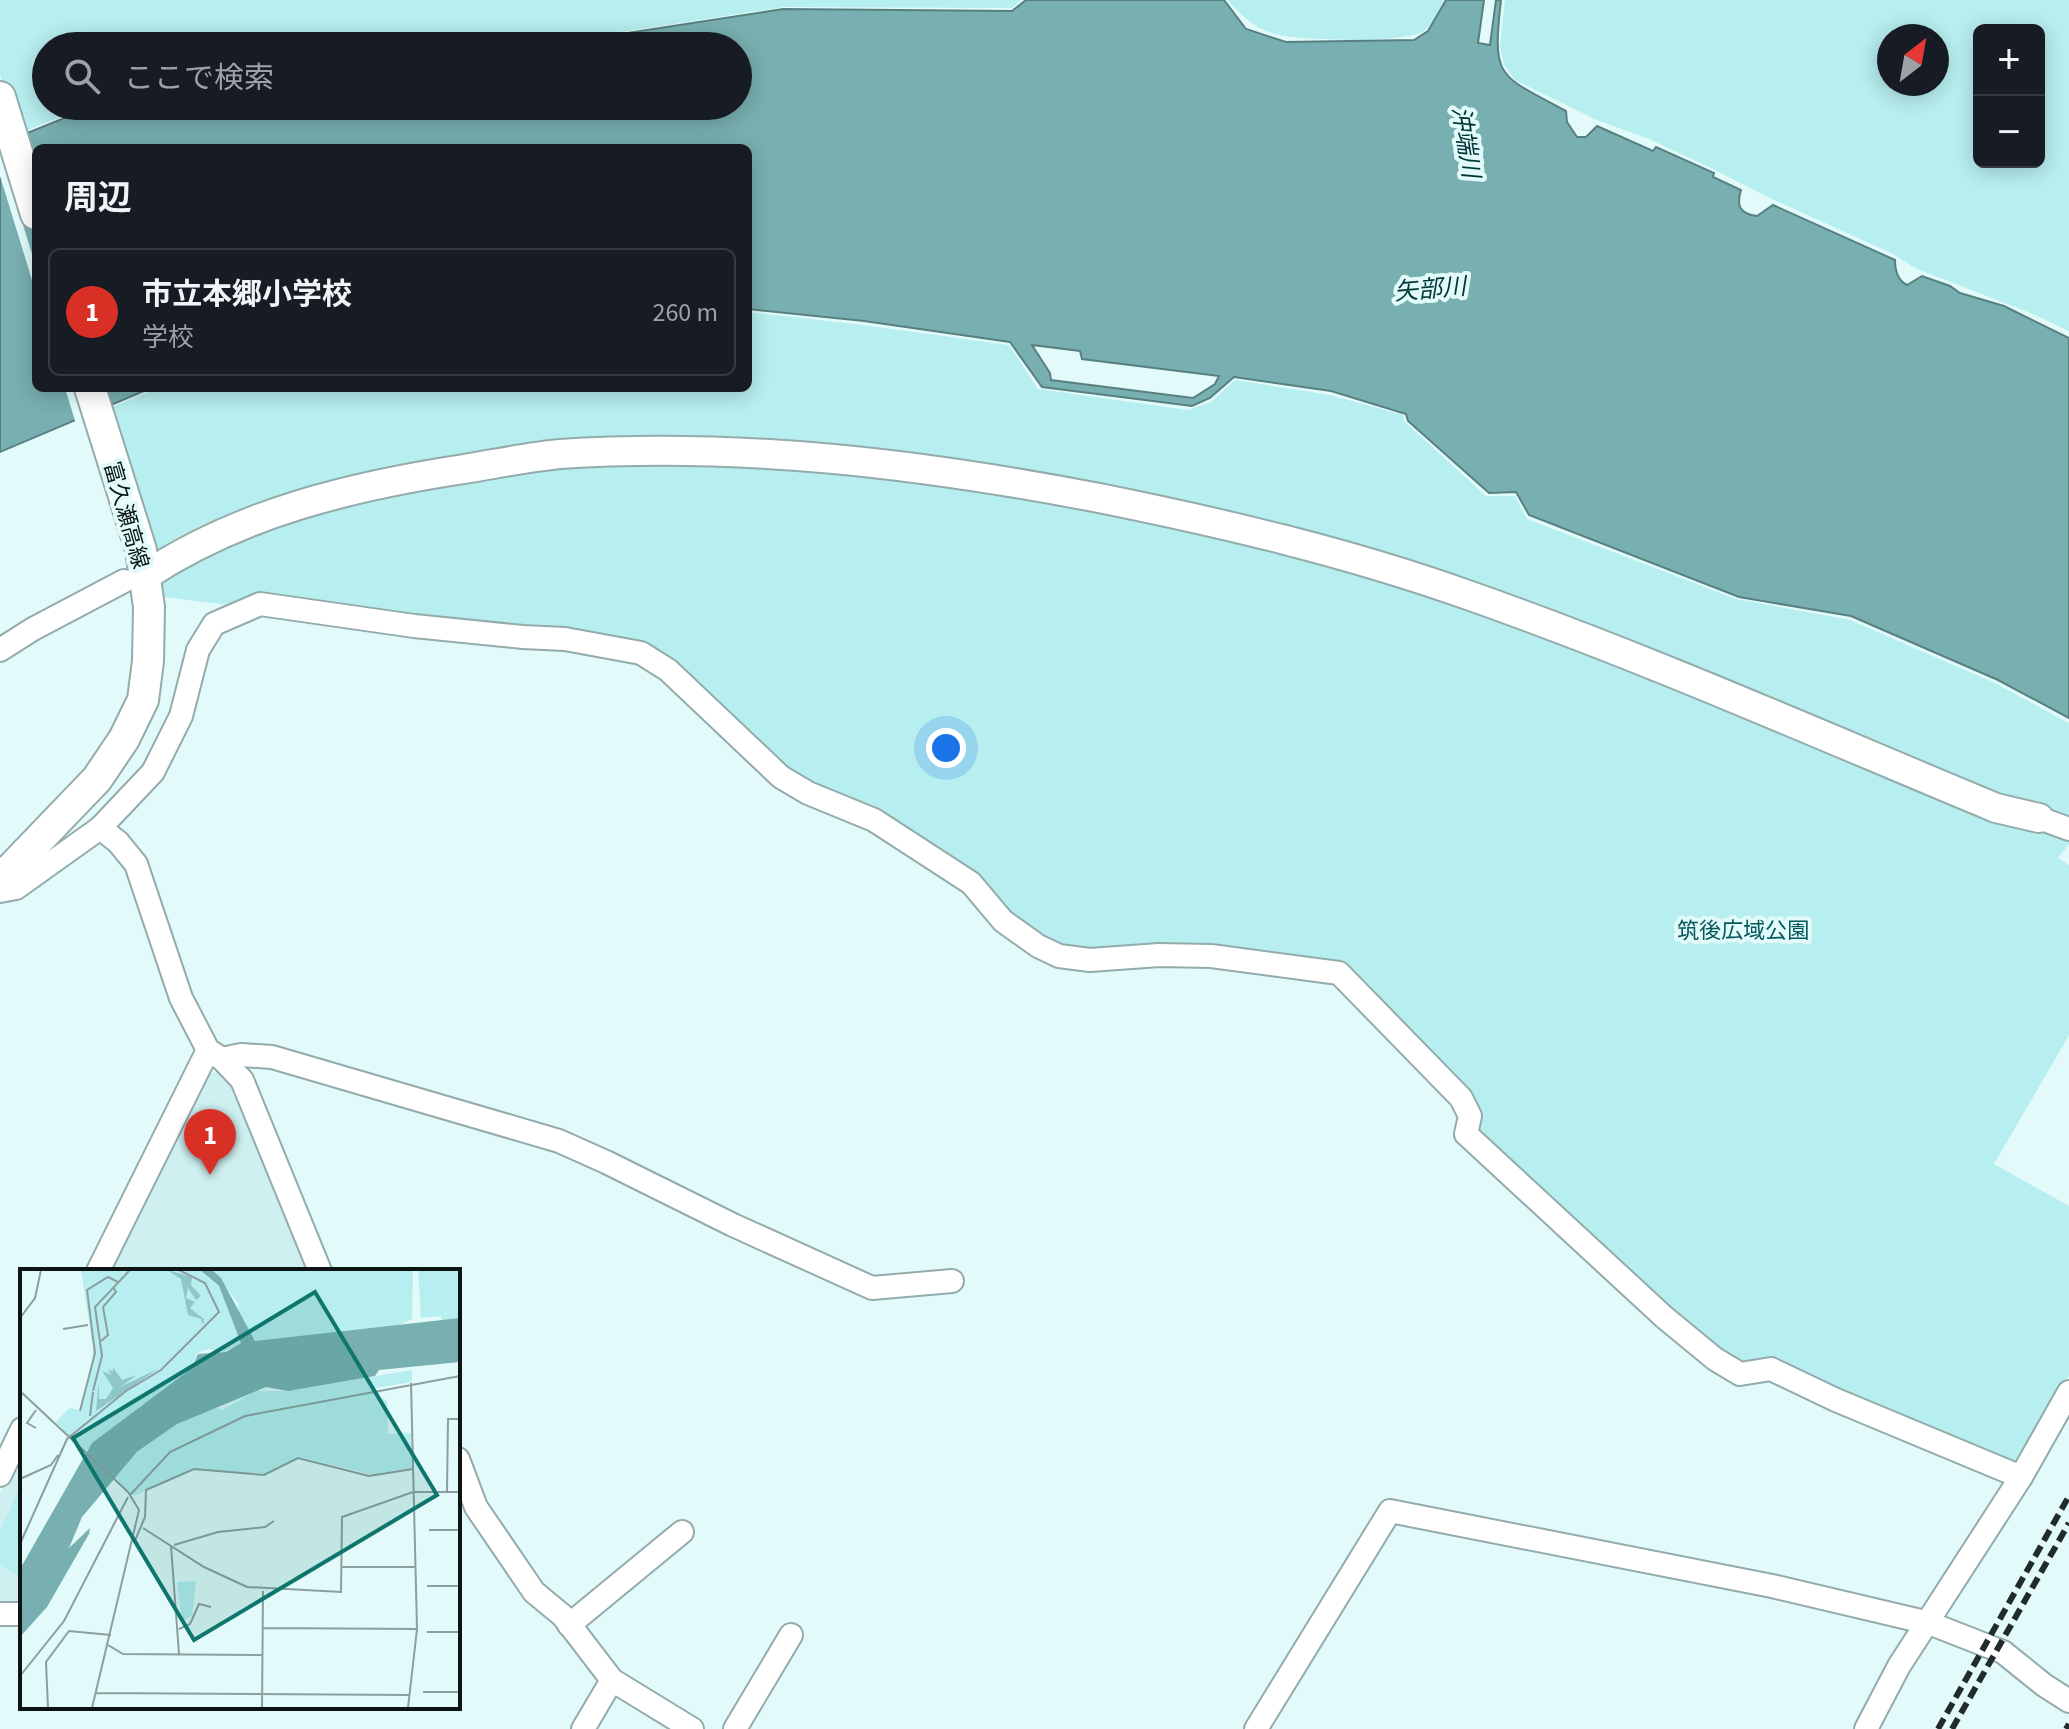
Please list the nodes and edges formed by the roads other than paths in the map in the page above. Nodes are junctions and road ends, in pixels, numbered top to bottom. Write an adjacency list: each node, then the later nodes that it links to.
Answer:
1 (0, 97): 2 (main road)
2 (32, 201)
3 (91, 392): 4 (main road, 富久瀬高線)
4 (137, 569): 5 (street); 6 (street); 9 (main road, 富久瀬高線)
5 (0, 650)
6 (2039, 818): 8 (street)
7 (100, 828): 10 (street); 11 (street); 19 (street)
8 (2069, 829)
9 (0, 880)
10 (0, 891)
11 (215, 1055): 12 (street); 13 (street); 14 (street)
12 (99, 1269)
13 (319, 1269)
14 (952, 1281)
15 (2069, 1392): 19 (street)
16 (20, 1433): 18 (street)
17 (460, 1464): 21 (street)
18 (0, 1475)
19 (2021, 1477): 22 (street)
20 (682, 1532): 21 (street)
21 (569, 1625): 24 (street)
22 (1926, 1627): 25 (street); 29 (street); 30 (street)
23 (791, 1635): 28 (street)
24 (612, 1680): 26 (street); 27 (street)
25 (2069, 1701)
26 (583, 1729)
27 (692, 1729)
28 (735, 1729)
29 (1256, 1729)
30 (1866, 1729)

